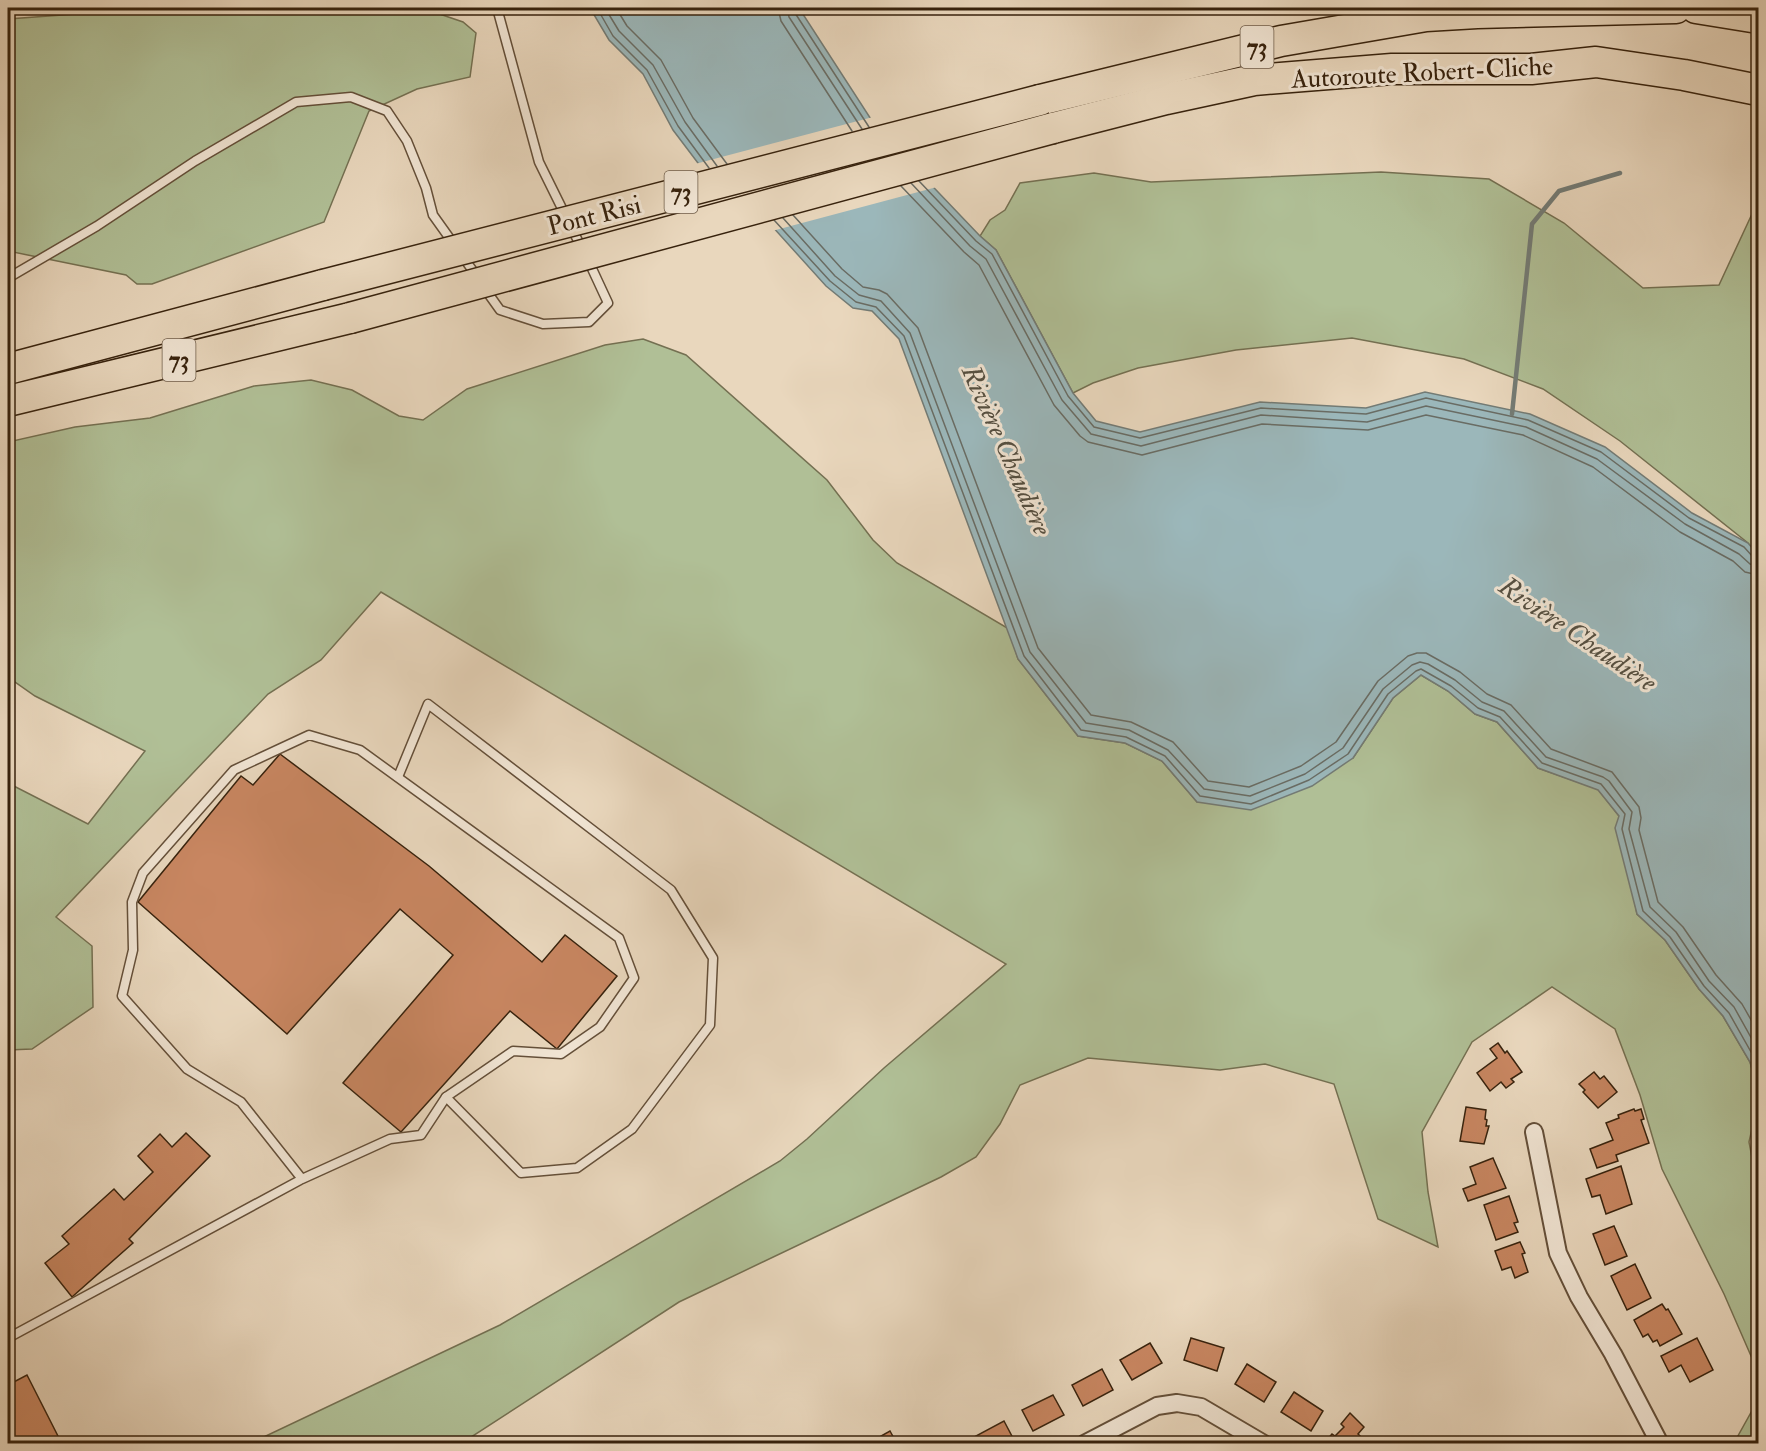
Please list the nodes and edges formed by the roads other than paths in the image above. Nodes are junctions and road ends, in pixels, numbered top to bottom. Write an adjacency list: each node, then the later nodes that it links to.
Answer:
1 (497, 8): 10 (lane)
2 (1676, 8): 7 (highway, Autoroute Robert-Cliche / 73)
3 (1696, 8): 4 (highway)
4 (1751, 18)
5 (1531, 69): 6 (highway, Autoroute Robert-Cliche / 73); 8 (highway); 9 (highway, Autoroute Robert-Cliche / 73)
6 (1758, 90)
7 (1040, 100): 11 (highway, Pont Risi / 73, bridge)
8 (1758, 110)
9 (1053, 128): 12 (highway, Pont Risi / 73, bridge)
10 (8, 278)
11 (8, 369)
12 (8, 401)
13 (398, 777): 14 (lane); 14 (lane); 16 (lane)
14 (446, 1097): 16 (lane)
15 (1534, 1132): 20 (street)
16 (302, 1179): 17 (lane)
17 (8, 1338)
18 (1084, 1443): 19 (street)
19 (1264, 1443)
20 (1660, 1443)

